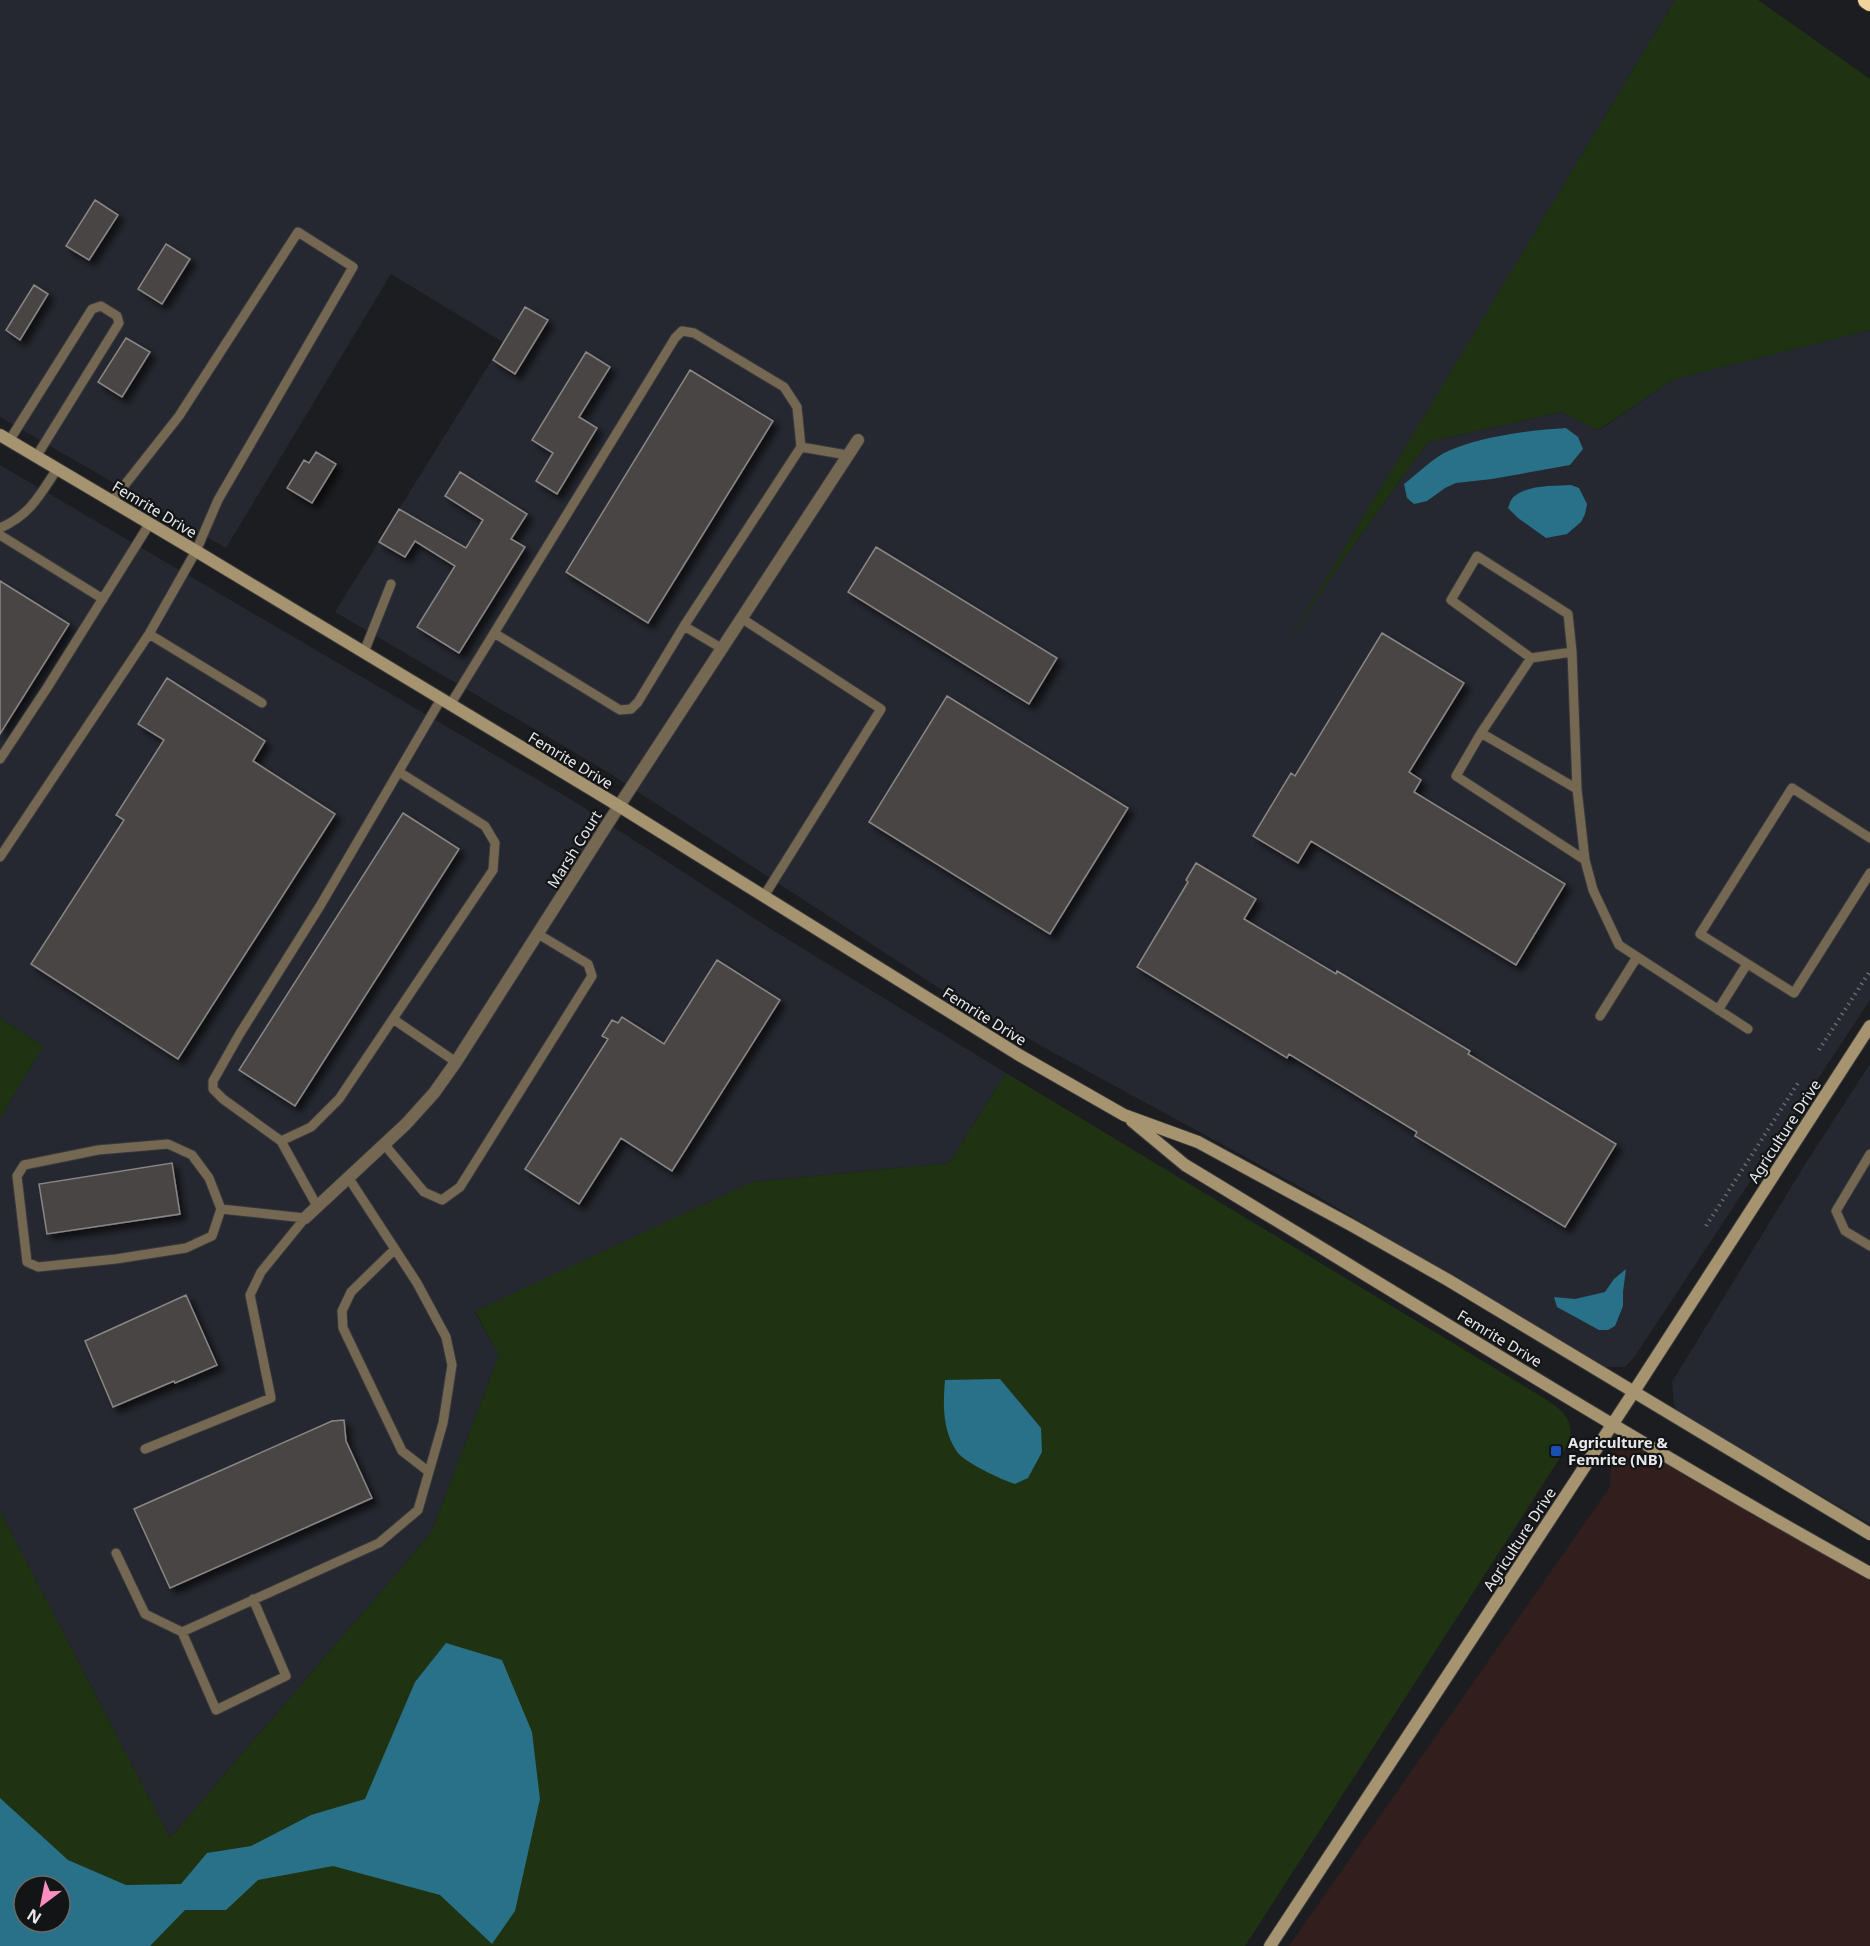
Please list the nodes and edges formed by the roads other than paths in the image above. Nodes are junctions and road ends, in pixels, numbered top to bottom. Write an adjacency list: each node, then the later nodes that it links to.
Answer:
1 (5, 438): 5 (street, Femrite Drive); 5 (lane)
2 (858, 440): 4 (street, Marsh Court)
3 (801, 447): 4 (lane); 15 (lane); 16 (lane)
4 (847, 455): 14 (street, Marsh Court)
5 (36, 457): 6 (street, Femrite Drive)
6 (57, 469): 7 (street, Femrite Drive); 9 (lane)
7 (112, 501): 8 (street, Femrite Drive); 11 (lane)
8 (150, 524): 11 (street, Femrite Drive); 13 (lane)
9 (0, 528)
10 (0, 535): 13 (lane)
11 (196, 551): 17 (lane); 19 (street, Femrite Drive)
12 (391, 584): 19 (lane)
13 (103, 599): 25 (lane)
14 (741, 618): 18 (street, Marsh Court); 33 (lane)
15 (684, 626): 16 (lane); 18 (lane)
16 (494, 633): 22 (lane)
17 (149, 634): 23 (lane); 30 (lane)
18 (721, 648): 28 (street, Marsh Court)
19 (364, 652): 22 (street, Femrite Drive)
20 (1572, 652): 21 (lane); 21 (lane); 27 (lane)
21 (1531, 658): 24 (lane)
22 (445, 702): 26 (lane); 28 (street, Femrite Drive)
23 (262, 704)
24 (1481, 733): 27 (lane); 31 (lane)
25 (0, 759)
26 (399, 772): 39 (lane); 44 (lane)
27 (1577, 789): 31 (lane)
28 (619, 806): 33 (street, Femrite Drive); 34 (street, Marsh Court)
29 (1870, 838): 36 (lane)
30 (0, 857)
31 (1585, 860): 35 (lane)
32 (1870, 873): 36 (lane)
33 (764, 897): 43 (street, Femrite Drive)
34 (538, 934): 42 (street, Marsh Court); 45 (lane)
35 (1637, 957): 37 (lane); 38 (lane)
36 (1747, 964): 37 (lane)
37 (1718, 1010): 41 (lane)
38 (1600, 1016)
39 (393, 1018): 42 (lane); 44 (lane)
40 (1870, 1026): 53 (street, Agriculture Drive)
41 (1748, 1029)
42 (456, 1062): 45 (street, Marsh Court)
43 (1124, 1115): 53 (street, Femrite Drive); 54 (street, Femrite Drive)
44 (280, 1141): 48 (lane)
45 (384, 1144): 47 (street, Marsh Court)
46 (1870, 1154): 51 (lane)
47 (348, 1177): 48 (street, Marsh Court); 52 (lane)
48 (317, 1206): 50 (street, Marsh Court)
49 (221, 1209): 49 (lane); 50 (lane)
50 (305, 1218): 55 (lane)
51 (1870, 1246)
52 (395, 1250): 56 (lane); 56 (lane)
53 (1633, 1393): 54 (street, Agriculture Drive); 57 (street, Femrite Drive)
54 (1612, 1424): 59 (street, Femrite Drive); 62 (street, Agriculture Drive)
55 (146, 1449)
56 (429, 1472): 60 (lane)
57 (1870, 1534)
58 (117, 1553): 61 (lane)
59 (1870, 1573)
60 (253, 1599): 61 (lane); 61 (lane)
61 (182, 1632)
62 (1270, 1946)

